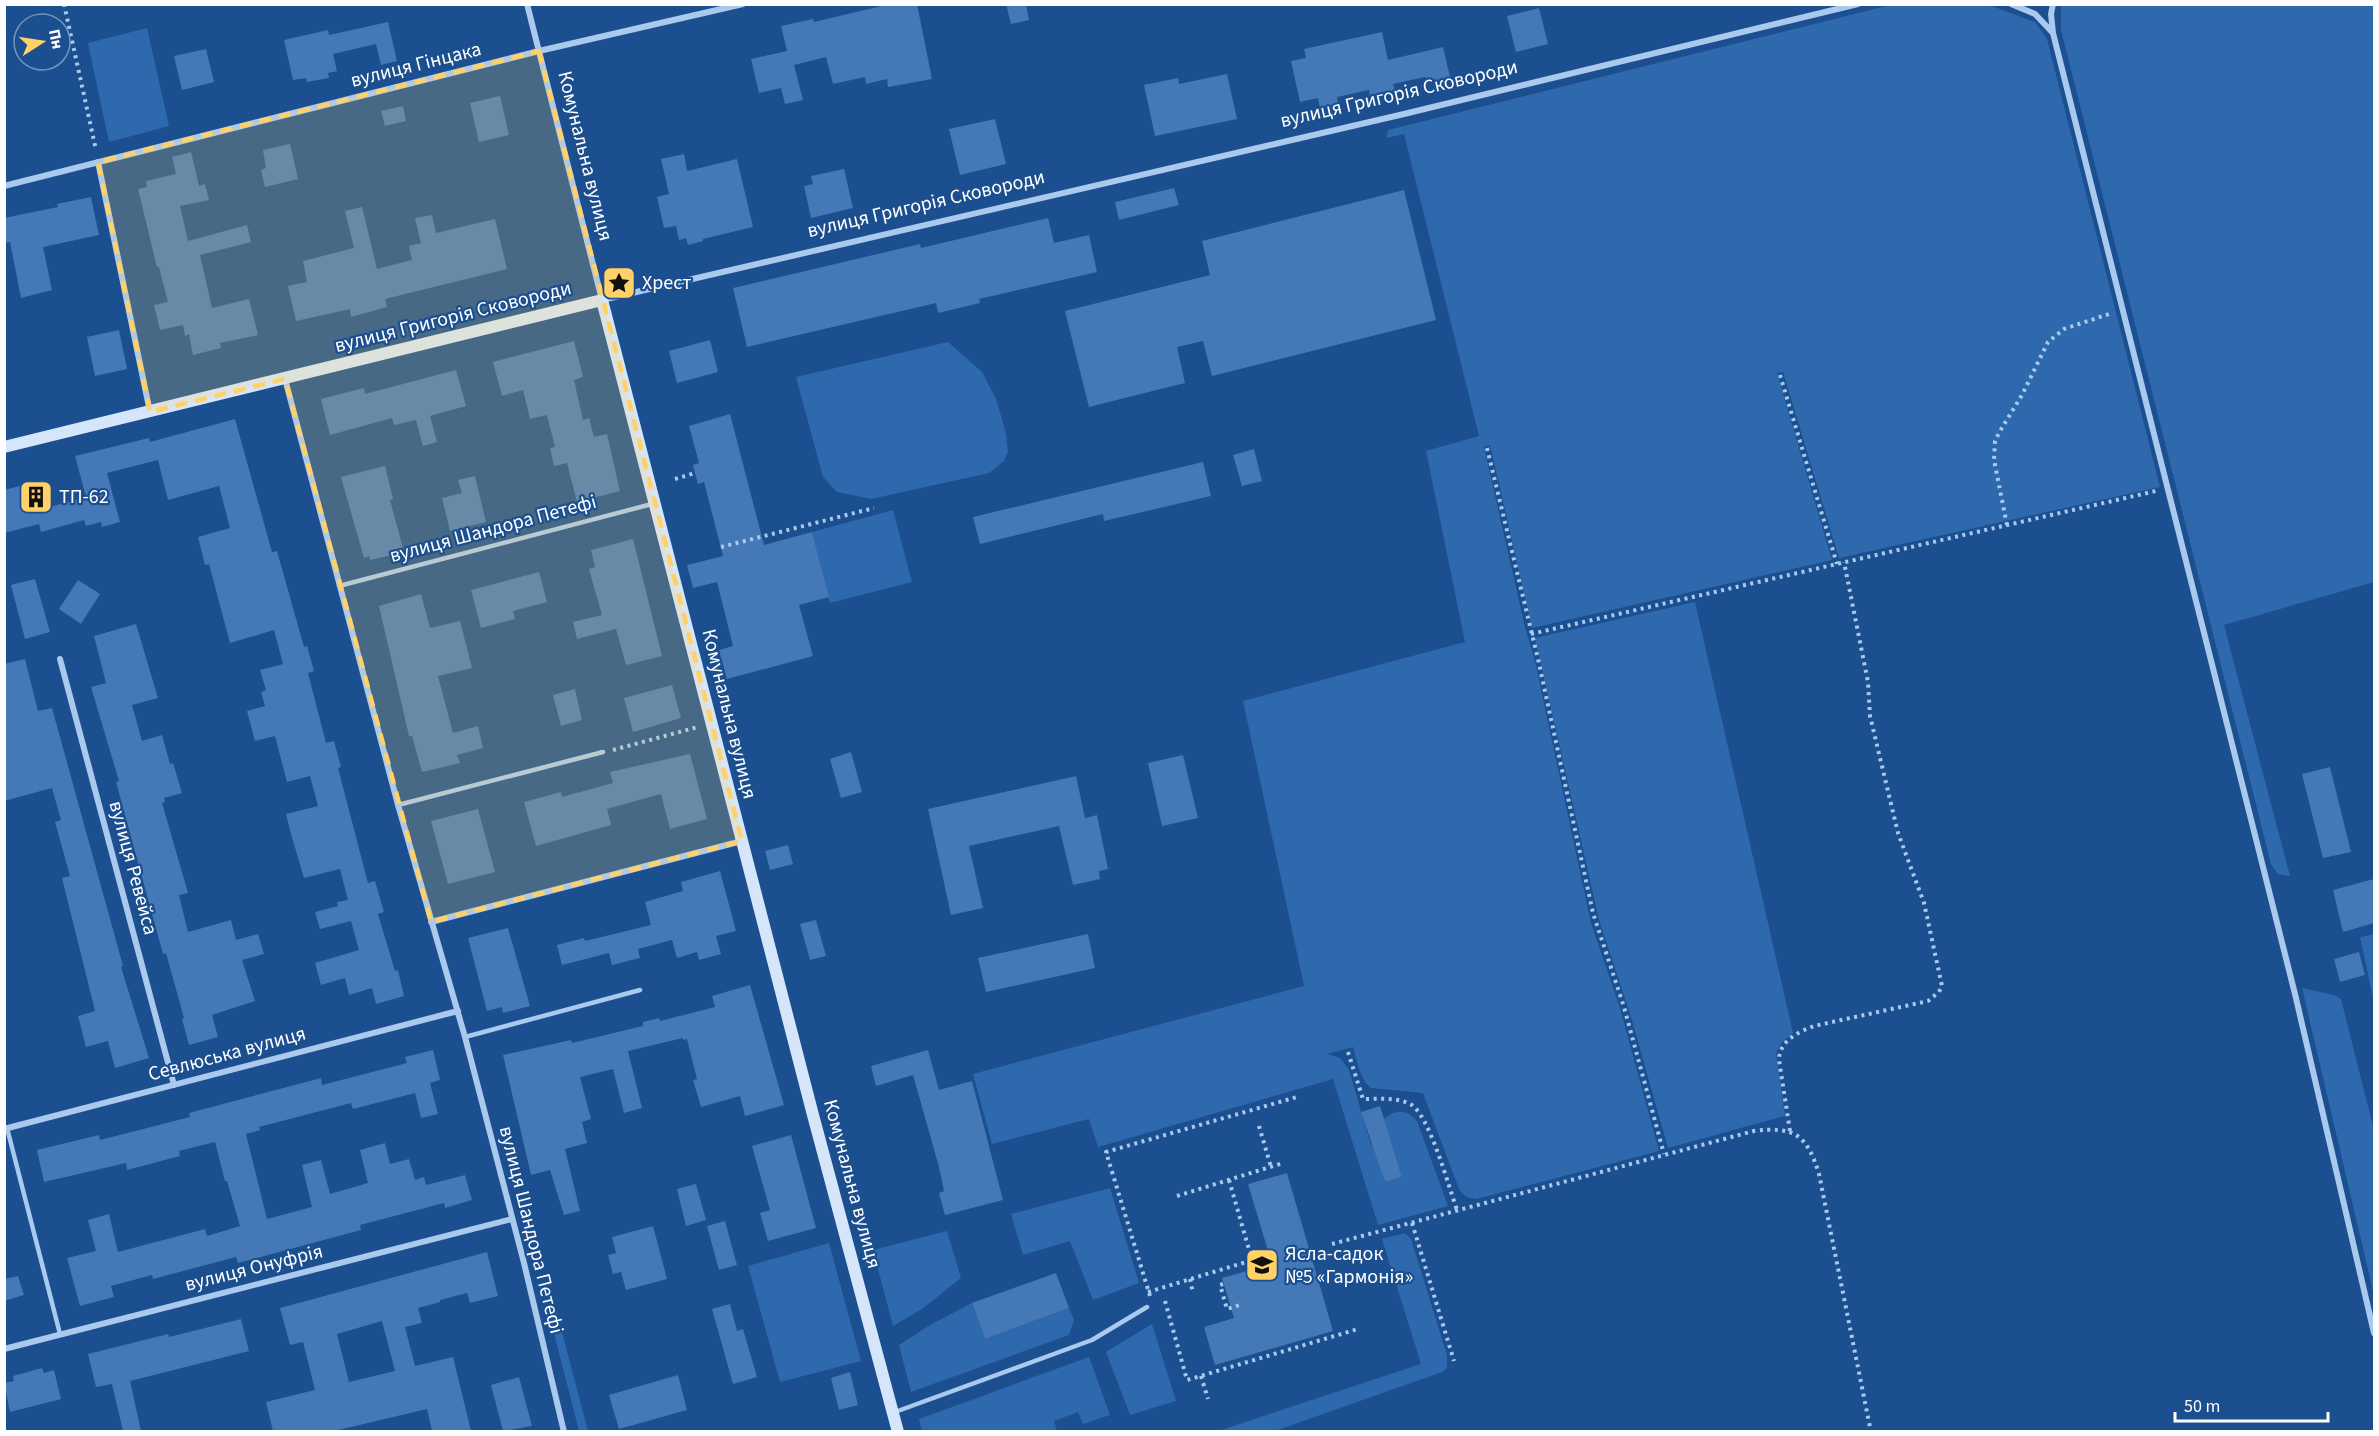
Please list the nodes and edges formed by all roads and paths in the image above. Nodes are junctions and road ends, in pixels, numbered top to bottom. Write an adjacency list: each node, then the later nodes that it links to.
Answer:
1 (64, 4): 9 (path)
2 (527, 4): 8 (street, Комунальна вулиця)
3 (743, 4): 8 (street, вулиця Гінцака)
4 (1858, 4): 11 (street, вулиця Григорія Сковороди)
5 (2011, 4): 7 (street)
6 (2053, 4): 7 (street)
7 (2053, 33): 12 (street)
8 (539, 51): 9 (street, вулиця Гінцака); 11 (street, Комунальна вулиця)
9 (98, 162): 10 (street, вулиця Гінцака); 15 (street)
10 (4, 186)
11 (602, 300): 14 (main road, вулиця Григорія Сковороди); 21 (main road, Комунальна вулиця)
12 (2122, 310): 20 (street); 23 (path)
13 (1780, 375): 26 (path)
14 (285, 379): 15 (main road, вулиця Григорія Сковороди); 27 (street, вулиця Шандора Петефі)
15 (150, 411): 16 (main road, вулиця Григорія Сковороди)
16 (4, 447)
17 (1487, 448): 28 (path)
18 (695, 473): 19 (path)
19 (675, 478)
20 (2167, 489): 23 (path); 63 (street)
21 (655, 503): 27 (lane, вулиця Шандора Петефі); 30 (main road, Комунальна вулиця)
22 (874, 508): 24 (path)
23 (2007, 525): 25 (path)
24 (721, 546)
25 (1844, 562): 26 (path); 43 (path)
26 (1837, 564): 28 (path)
27 (339, 586): 32 (street, вулиця Шандора Петефі)
28 (1531, 634): 44 (path)
29 (60, 659): 39 (street, вулиця Ревейса)
30 (712, 724): 31 (path); 33 (main road, Комунальна вулиця)
31 (603, 752): 32 (lane)
32 (398, 805): 34 (street, вулиця Шандора Петефі)
33 (742, 841): 34 (street); 69 (main road, Комунальна вулиця)
34 (431, 922): 36 (street, вулиця Шандора Петефі)
35 (640, 990): 37 (lane)
36 (458, 1011): 37 (street, вулиця Шандора Петефі); 39 (street, Севлюська вулиця)
37 (465, 1036): 50 (street, вулиця Шандора Петефі)
38 (1348, 1053): 49 (path)
39 (174, 1085): 42 (street, Севлюська вулиця)
40 (1297, 1097): 57 (path)
41 (1258, 1126): 46 (path)
42 (6, 1129): 64 (lane)
43 (1790, 1131): 44 (path); 72 (path)
44 (1664, 1155): 49 (path)
45 (1283, 1163): 46 (path)
46 (1271, 1167): 47 (path)
47 (1228, 1180): 48 (path); 54 (path)
48 (1177, 1196)
49 (1457, 1210): 51 (path)
50 (512, 1219): 64 (street, вулиця Онуфрія); 70 (street, вулиця Шандора Петефі)
51 (1412, 1223): 52 (path); 66 (path)
52 (1332, 1244)
53 (1269, 1255): 54 (path)
54 (1251, 1260): 55 (path)
55 (1190, 1279): 57 (path); 58 (path)
56 (1223, 1284): 60 (path)
57 (1149, 1292): 61 (path)
58 (1193, 1293)
59 (1165, 1301): 67 (path)
60 (1243, 1304)
61 (1150, 1306): 69 (lane)
62 (1358, 1329): 67 (path)
63 (2374, 1334)
64 (60, 1335): 65 (street, вулиця Онуфрія)
65 (4, 1349)
66 (1454, 1361)
67 (1201, 1376): 68 (path)
68 (1208, 1399)
69 (893, 1413): 71 (main road, Комунальна вулиця)
70 (564, 1431)
71 (898, 1431)
72 (1871, 1431)

